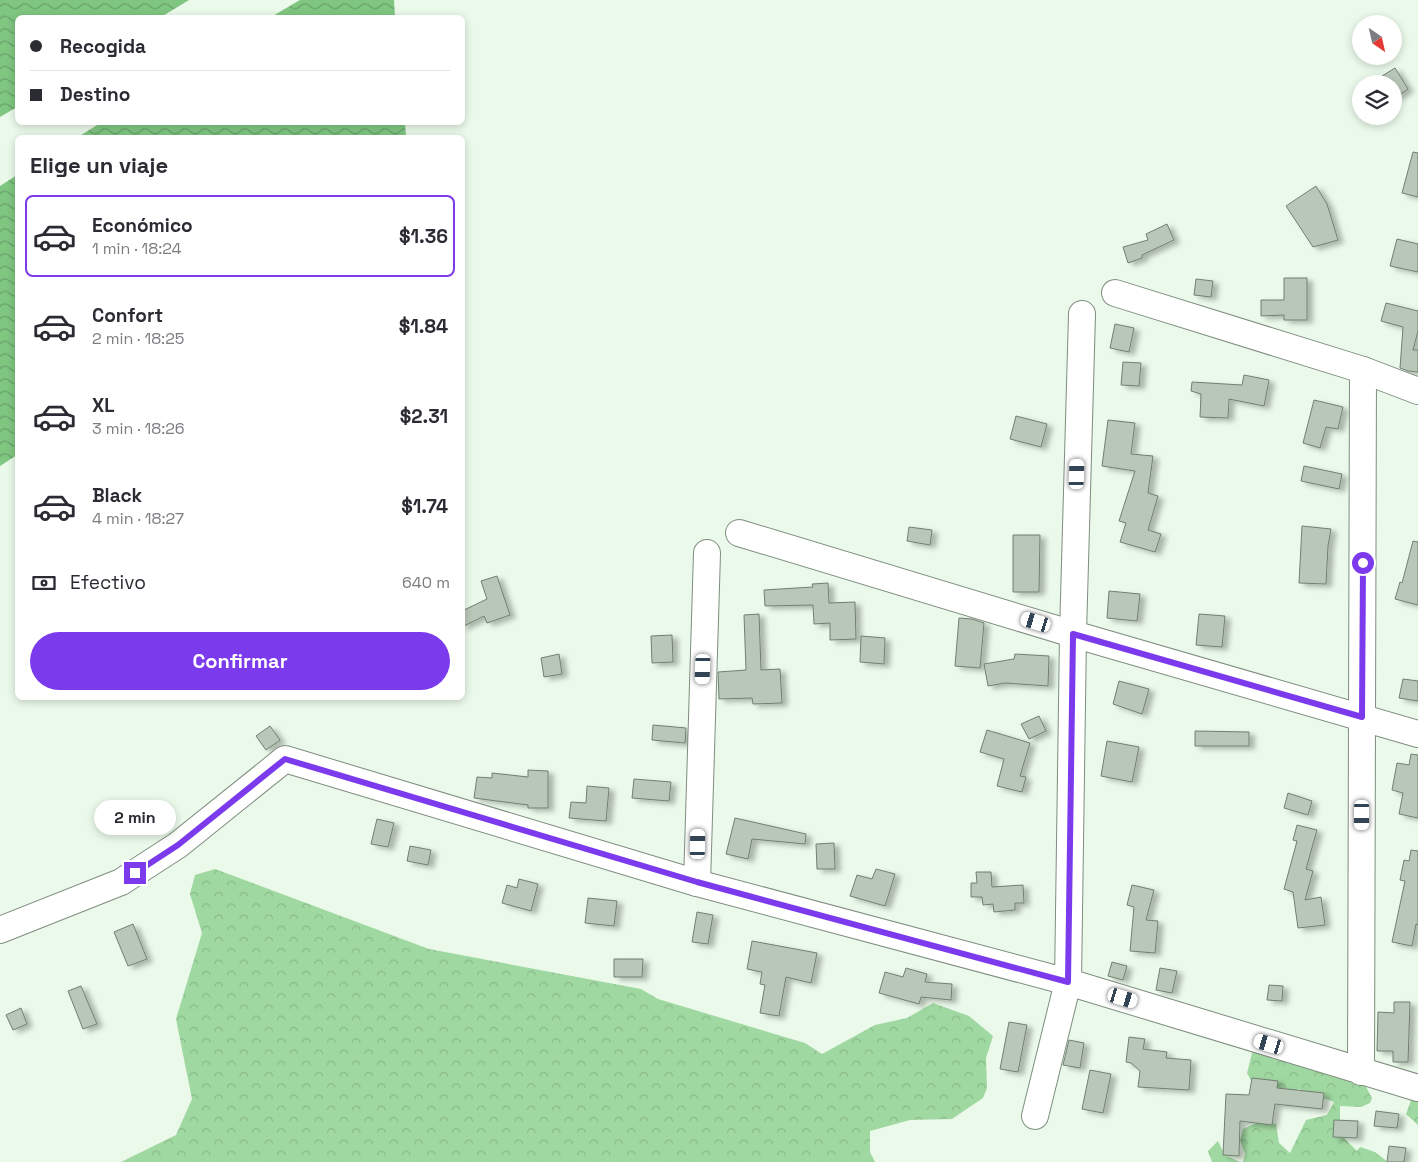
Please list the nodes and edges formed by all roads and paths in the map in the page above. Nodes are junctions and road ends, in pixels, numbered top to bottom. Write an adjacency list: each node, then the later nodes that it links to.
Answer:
1 (1115, 293): 3 (street)
2 (1082, 314): 7 (street)
3 (1364, 370): 4 (street); 8 (street)
4 (1418, 391)
5 (739, 533): 7 (street)
6 (707, 553): 10 (street)
7 (1073, 634): 8 (street); 12 (street)
8 (1362, 717): 9 (street); 13 (street)
9 (1418, 734)
10 (697, 882): 11 (street); 12 (street)
11 (0, 930)
12 (1068, 982): 13 (street); 15 (street)
13 (1361, 1072): 14 (street)
14 (1418, 1088)
15 (1035, 1116)

